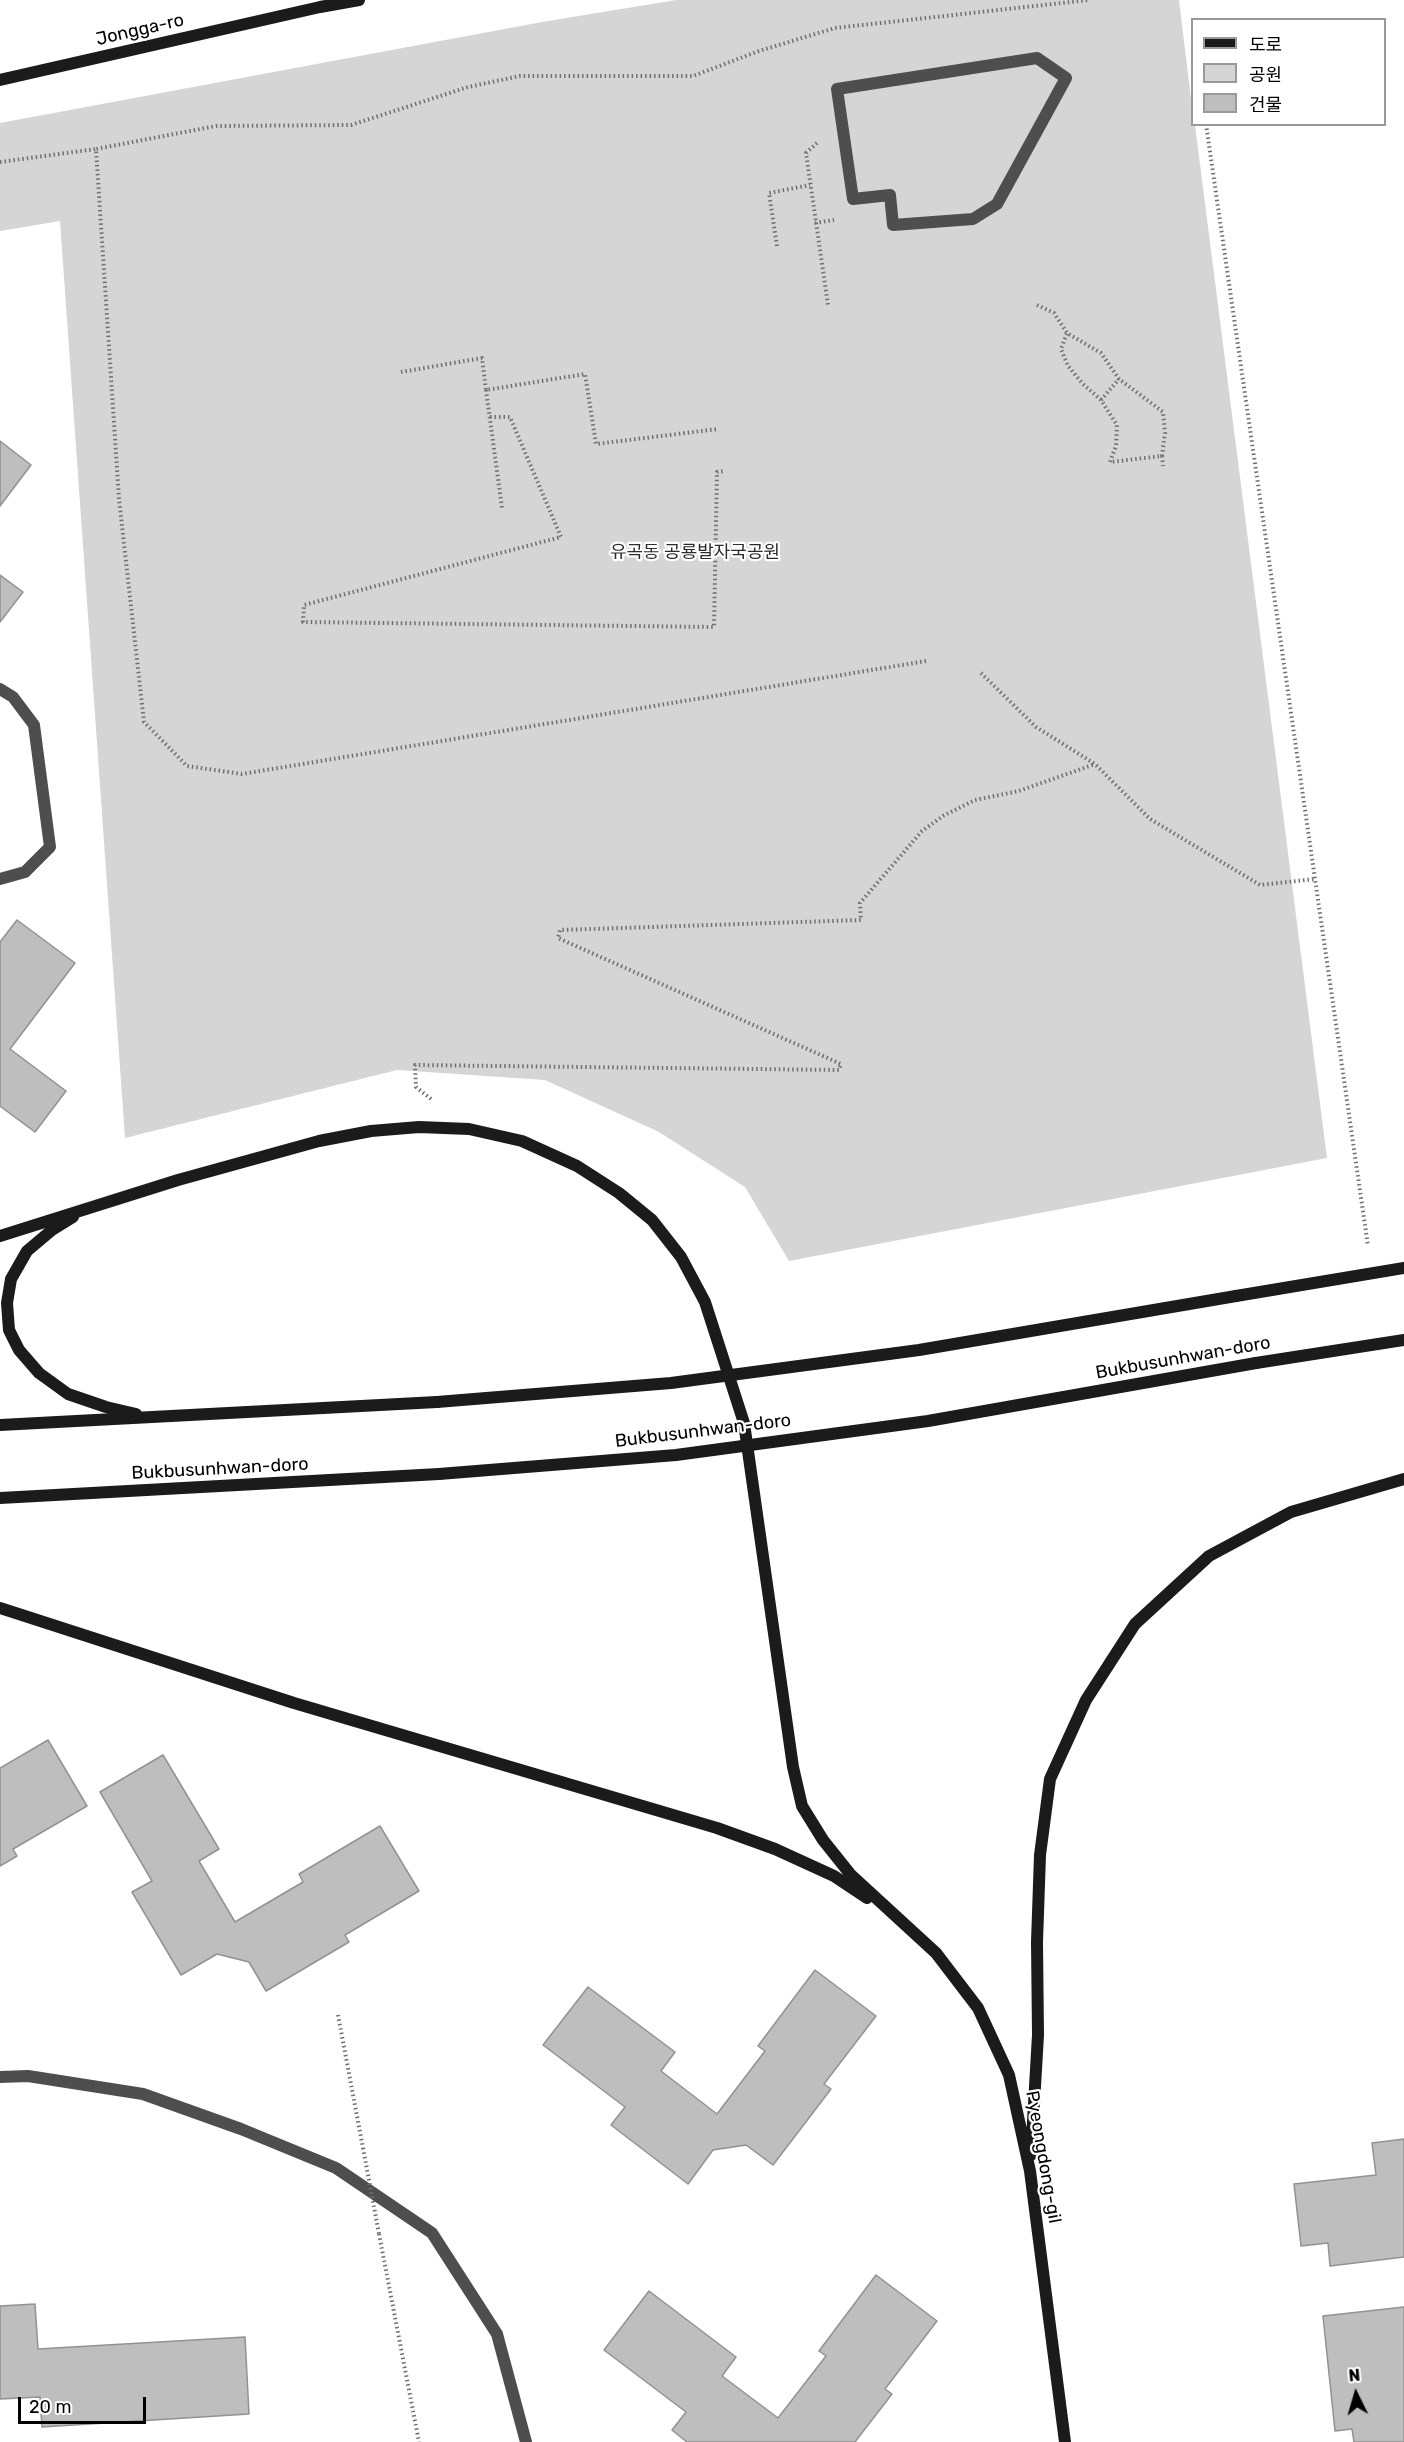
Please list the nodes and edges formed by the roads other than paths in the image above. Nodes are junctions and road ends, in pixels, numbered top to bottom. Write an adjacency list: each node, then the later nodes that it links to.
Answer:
1 (359, 0): 2 (main road, Jongga-ro)
2 (0, 80)
3 (841, 119): 3 (street)
4 (0, 689): 5 (street)
5 (0, 879)
6 (89, 1207): 7 (main road); 10 (main road); 15 (main road)
7 (0, 1236)
8 (1404, 1268): 10 (main road, bridge)
9 (1404, 1340): 13 (main road, Bukbusunhwan-doro, bridge)
10 (154, 1418): 11 (main road)
11 (0, 1425)
12 (1404, 1479): 17 (main road)
13 (0, 1498)
14 (0, 1608): 15 (main road)
15 (896, 1916): 17 (main road, Pyeongdong-gil)
16 (0, 2077): 18 (street)
17 (1030, 2171): 19 (main road, Pyeongdong-gil)
18 (526, 2442)
19 (1065, 2442)

